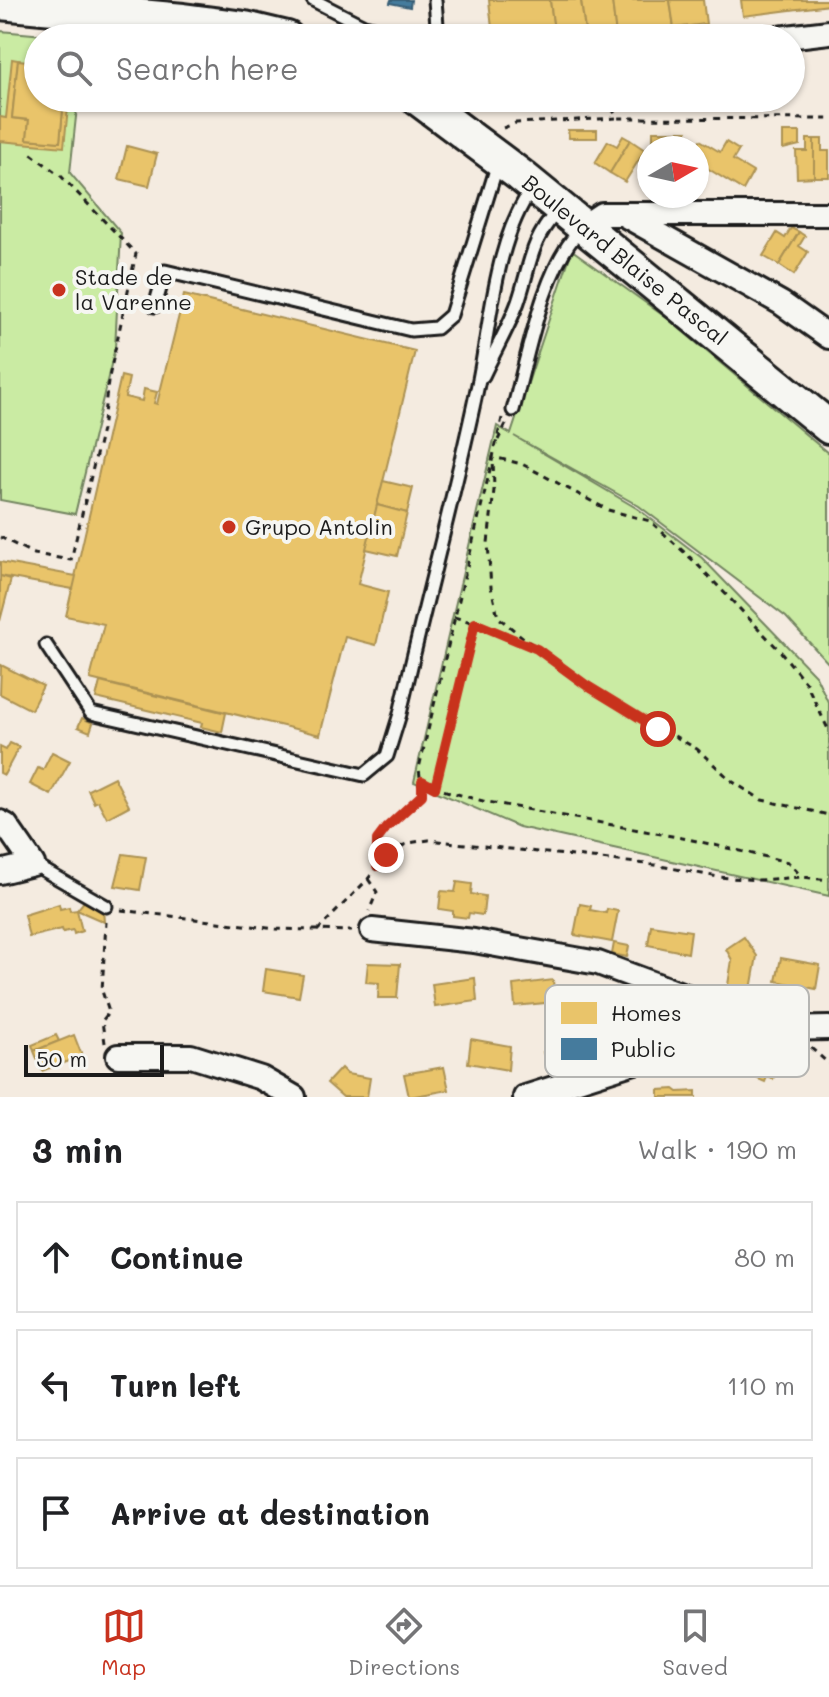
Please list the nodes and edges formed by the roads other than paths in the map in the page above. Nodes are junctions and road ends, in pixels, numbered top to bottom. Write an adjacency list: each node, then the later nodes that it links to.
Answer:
1 (313, 0): 5 (lane)
2 (435, 0): 6 (lane)
3 (0, 3): 4 (main road)
4 (214, 24)
5 (360, 24)
6 (437, 24)
7 (829, 32): 8 (street)
8 (805, 35)
9 (447, 112): 10 (main road, Boulevard Blaise Pascal)
10 (501, 143): 11 (main road, Boulevard Blaise Pascal); 15 (lane)
11 (534, 186): 14 (main road, Boulevard Blaise Pascal); 17 (lane)
12 (829, 214): 13 (street)
13 (623, 215): 14 (street); 16 (street, Boulevard Blaise Pascal)
14 (572, 217): 17 (lane); 18 (lane); 19 (main road, Boulevard Blaise Pascal)
15 (155, 306)
16 (829, 337)
17 (478, 387): 20 (lane)
18 (513, 410)
19 (829, 427)
20 (46, 645)
21 (0, 822): 22 (street)
22 (33, 864): 23 (street); 24 (lane)
23 (0, 872)
24 (106, 906)
25 (372, 930): 26 (street)
26 (657, 985)
27 (829, 1028): 28 (street)
28 (809, 1029)
29 (112, 1054): 31 (street)
30 (588, 1077): 32 (street)
31 (294, 1097)
32 (525, 1097)

